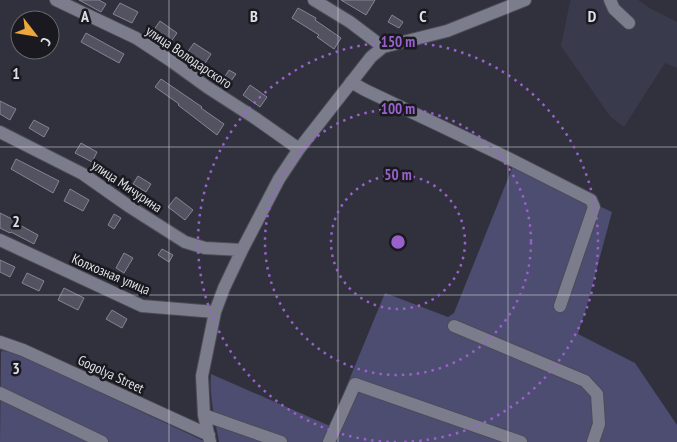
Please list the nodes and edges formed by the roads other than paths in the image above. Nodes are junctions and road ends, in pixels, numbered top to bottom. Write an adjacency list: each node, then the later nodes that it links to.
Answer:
1 (56, 0): 9 (street, улица Володарского)
2 (314, 0): 6 (street)
3 (525, 0): 6 (street)
4 (610, 0): 5 (street)
5 (629, 23)
6 (383, 47): 7 (street)
7 (351, 82): 9 (street); 12 (street)
8 (0, 132): 11 (street, улица Мичурина)
9 (299, 149): 11 (street)
10 (0, 240): 13 (street, Колхозная улица)
11 (242, 250): 13 (street)
12 (560, 306)
13 (215, 312): 17 (street)
14 (454, 326): 23 (street)
15 (0, 342): 18 (street, Gogolya Street)
16 (0, 393): 19 (street)
17 (204, 415): 18 (street); 20 (street)
18 (210, 439)
19 (102, 442)
20 (281, 442)
21 (329, 442): 22 (street)
22 (521, 442)
23 (593, 442)

